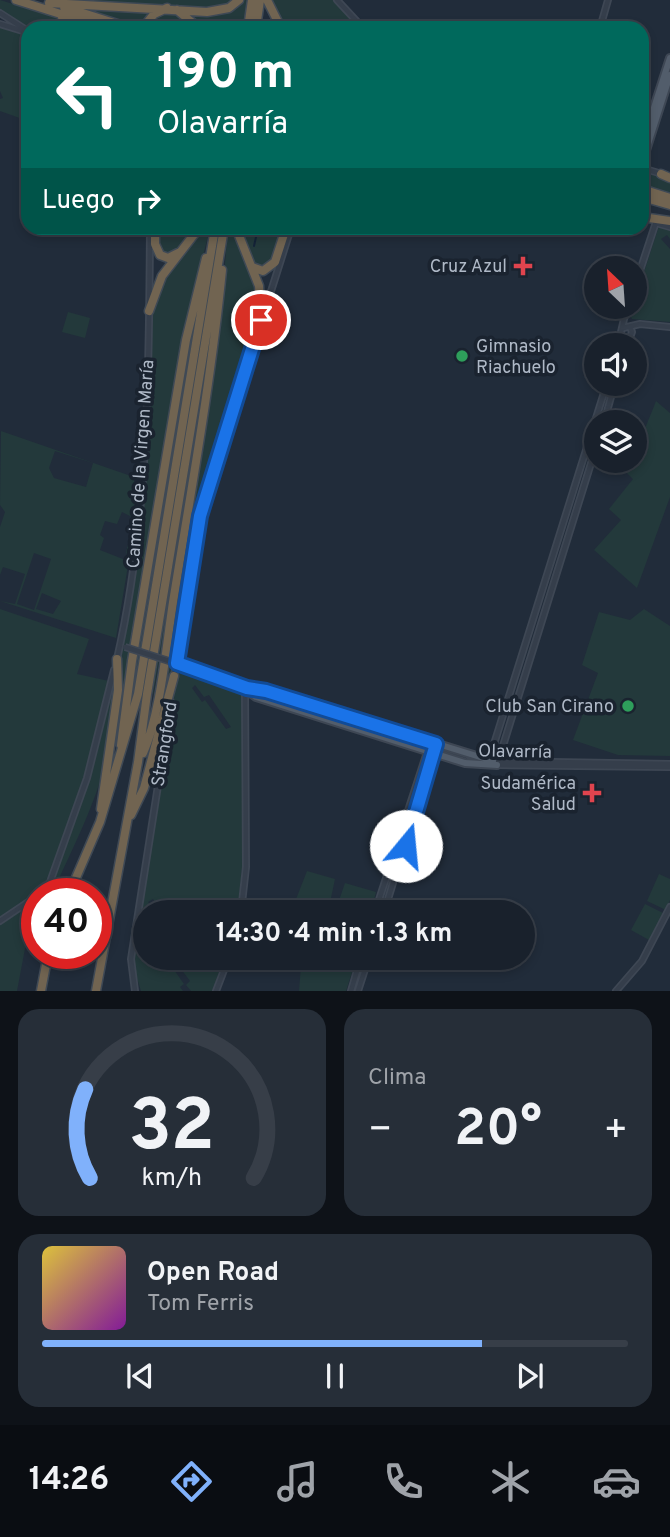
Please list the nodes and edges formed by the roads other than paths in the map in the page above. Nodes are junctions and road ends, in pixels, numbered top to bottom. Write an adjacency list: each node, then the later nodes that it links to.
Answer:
1 (16, 0): 11 (highway)
2 (239, 0): 9 (highway)
3 (252, 0): 17 (highway)
4 (260, 0): 18 (highway)
5 (267, 0): 19 (highway)
6 (337, 0): 20 (street)
7 (608, 0): 21 (street)
8 (45, 1): 9 (highway); 14 (highway)
9 (171, 8): 15 (highway); 16 (highway)
10 (0, 13): 23 (street)
11 (57, 13): 12 (highway); 13 (highway)
12 (68, 21)
13 (83, 21)
14 (108, 21)
15 (148, 21)
16 (189, 21)
17 (249, 21)
18 (257, 21)
19 (278, 21)
20 (356, 21)
21 (602, 21)
22 (3, 25): 24 (street)
23 (21, 27)
24 (21, 30)
25 (670, 58): 27 (main road)
26 (670, 75): 28 (main road)
27 (649, 123)
28 (649, 143)
29 (649, 169): 30 (street)
30 (667, 176)
31 (649, 191): 32 (highway)
32 (670, 198)
33 (649, 199): 34 (highway)
34 (670, 205)
35 (649, 218): 37 (highway)
36 (649, 220): 38 (street)
37 (670, 221)
38 (656, 222): 39 (street); 49 (street)
39 (670, 227)
40 (153, 235): 52 (street, Camino de la Virgen María)
41 (154, 235): 48 (highway)
42 (193, 235): 48 (highway)
43 (217, 235): 47 (highway)
44 (220, 235): 47 (highway)
45 (239, 235): 51 (highway)
46 (286, 235): 50 (highway)
47 (218, 240): 72 (highway); 73 (highway)
48 (180, 252): 52 (highway)
49 (645, 256)
50 (277, 264): 51 (highway); 54 (street, Strangford)
51 (251, 265): 54 (highway)
52 (149, 311): 62 (street, Camino de la Virgen María)
53 (624, 319): 55 (street); 57 (street)
54 (261, 320): 64 (street, Strangford)
55 (630, 327): 56 (street); 57 (street); 59 (street)
56 (670, 327)
57 (623, 328): 58 (street)
58 (622, 333)
59 (632, 333)
60 (603, 396): 69 (street)
61 (587, 473): 70 (street)
62 (122, 646): 63 (street, Camino de la Virgen María); 64 (street, Olavarría, bridge)
63 (117, 659): 72 (highway); 74 (street, Camino de la Virgen María)
64 (174, 662): 65 (street, Strangford); 66 (main road, Olavarría)
65 (174, 676): 73 (highway); 88 (street, Strangford)
66 (246, 688): 67 (main road, Olavarría); 68 (main road, Olavarría); 76 (street)
67 (433, 743): 68 (street); 69 (main road, Olavarría)
68 (430, 752): 69 (main road, Olavarría); 77 (street); 78 (street)
69 (488, 763): 70 (main road, Olavarría)
70 (498, 763): 71 (street, Olavarría)
71 (670, 766)
72 (100, 822): 75 (highway)
73 (125, 827): 87 (highway)
74 (51, 878)
75 (76, 878)
76 (242, 900)
77 (379, 900)
78 (387, 900)
79 (21, 907): 81 (street, Camino de la Virgen María)
80 (670, 907): 92 (street)
81 (0, 921)
82 (45, 969): 86 (highway)
83 (224, 970): 89 (street)
84 (357, 970): 90 (street)
85 (365, 970): 91 (street)
86 (41, 991)
87 (96, 991)
88 (137, 991)
89 (216, 991)
90 (351, 991)
91 (358, 991)
92 (616, 991)

